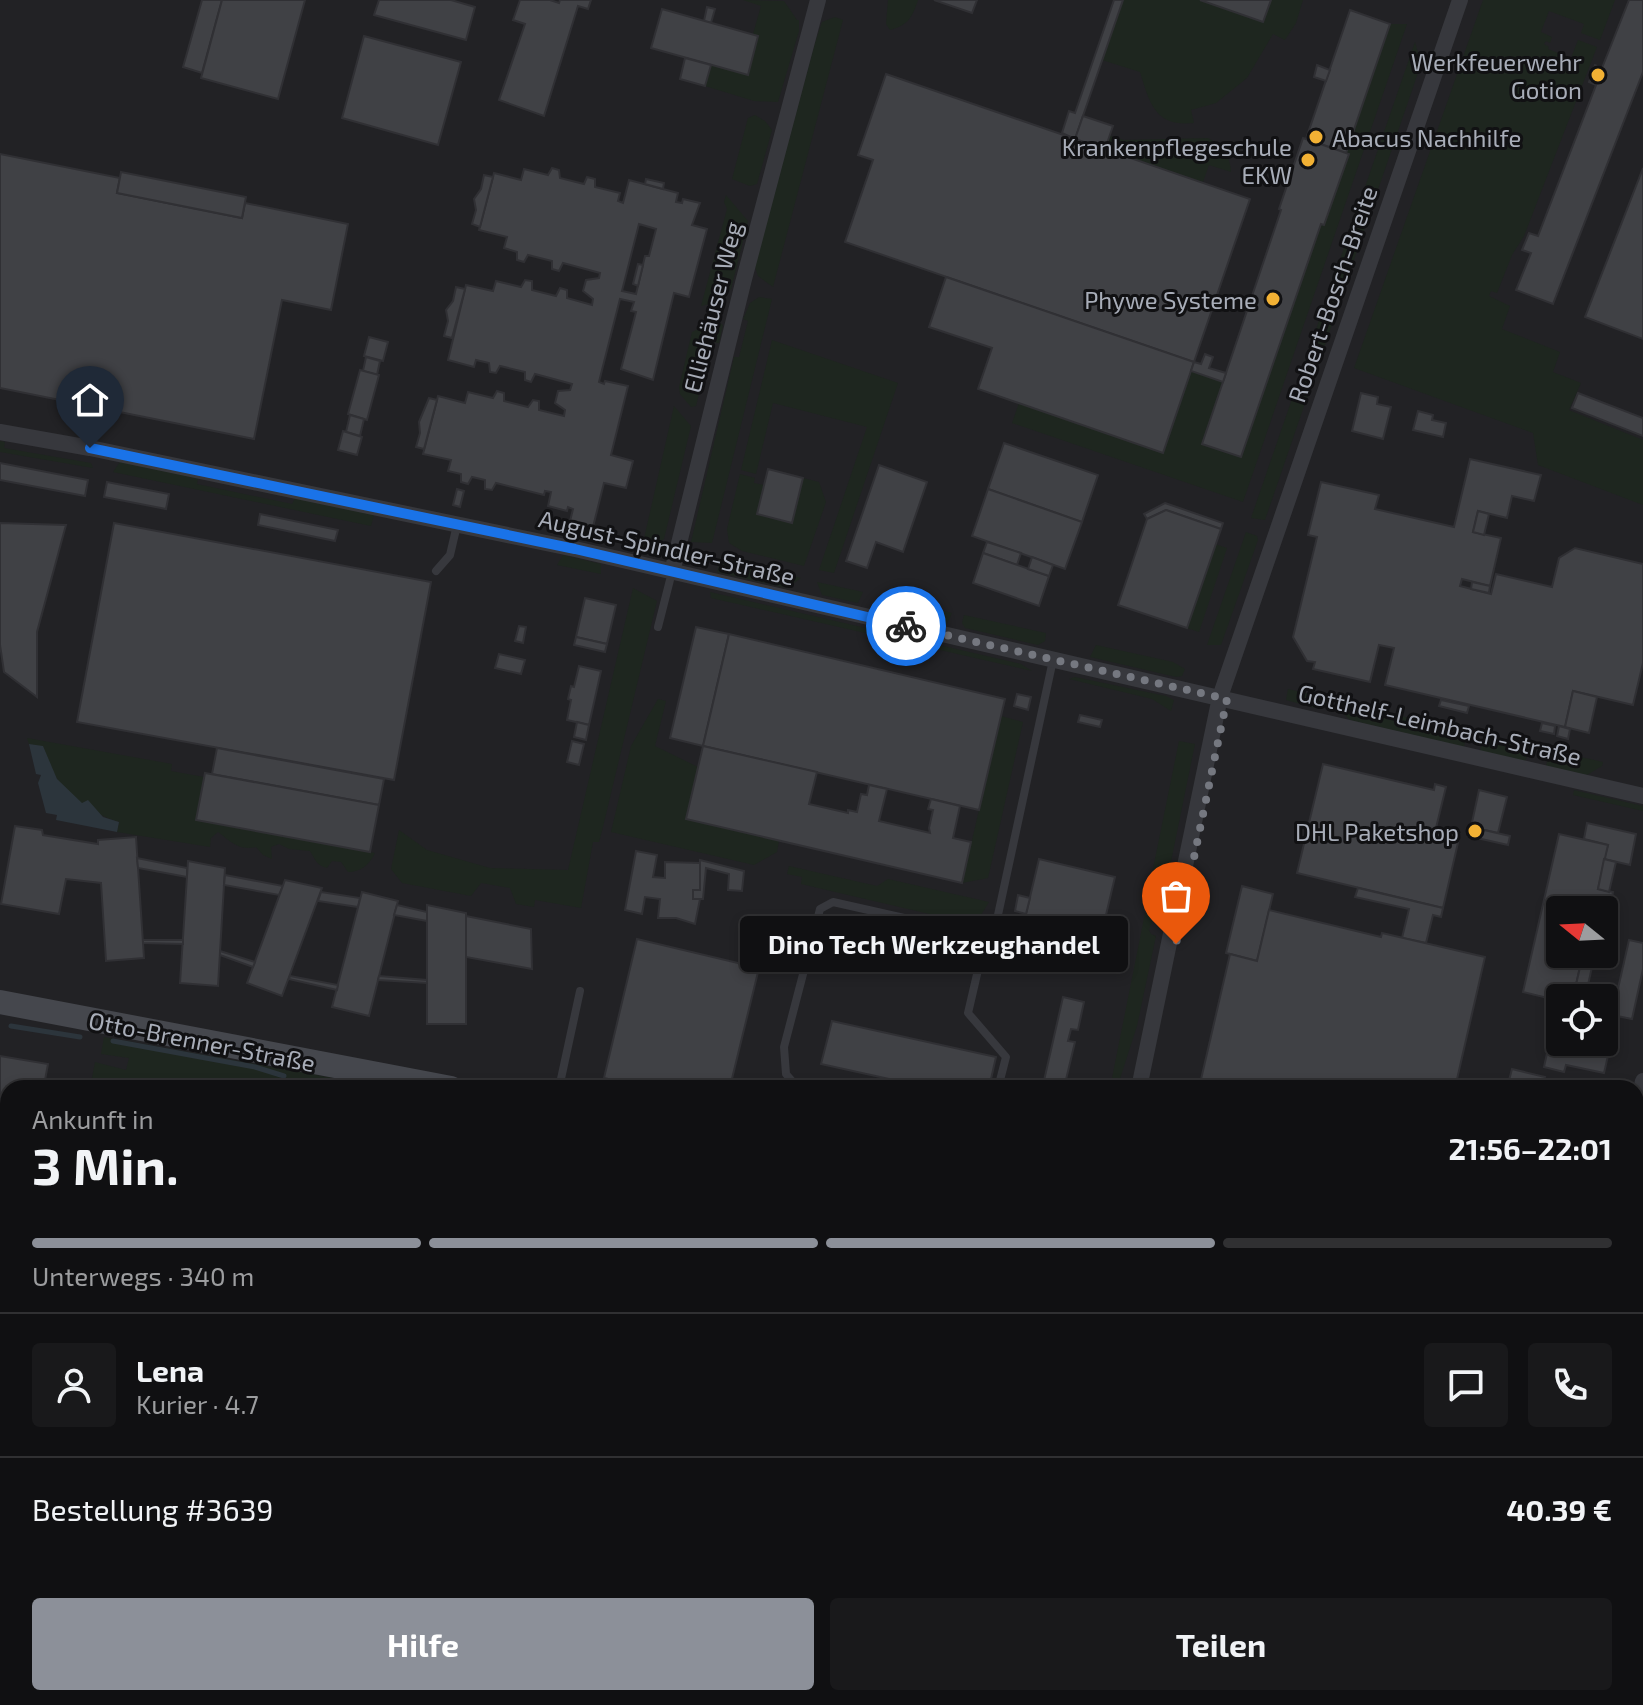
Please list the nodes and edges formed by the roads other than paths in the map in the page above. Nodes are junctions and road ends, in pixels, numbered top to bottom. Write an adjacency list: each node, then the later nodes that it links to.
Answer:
1 (818, 0): 6 (street, Elliehäuser Weg)
2 (1460, 0): 9 (street, Robert-Bosch-Breite)
3 (0, 432): 4 (street, August-Spindler-Straße)
4 (457, 525): 5 (lane); 6 (street, August-Spindler-Straße)
5 (436, 571)
6 (672, 572): 7 (lane, Elliehäuser Weg); 8 (street, August-Spindler-Straße)
7 (658, 627)
8 (1053, 659): 9 (street, August-Spindler-Straße); 11 (lane)
9 (1224, 698): 10 (street, Gotthelf-Leimbach-Straße); 18 (street, Robert-Bosch-Breite); 19 (street, Robert-Bosch-Breite)
10 (1643, 796)
11 (993, 938): 16 (lane); 17 (lane)
12 (580, 991): 15 (lane)
13 (0, 1002): 14 (main road, Otto-Brenner-Straße)
14 (409, 1080)
15 (561, 1080)
16 (791, 1080)
17 (1000, 1080)
18 (1141, 1080)
19 (1149, 1080)

